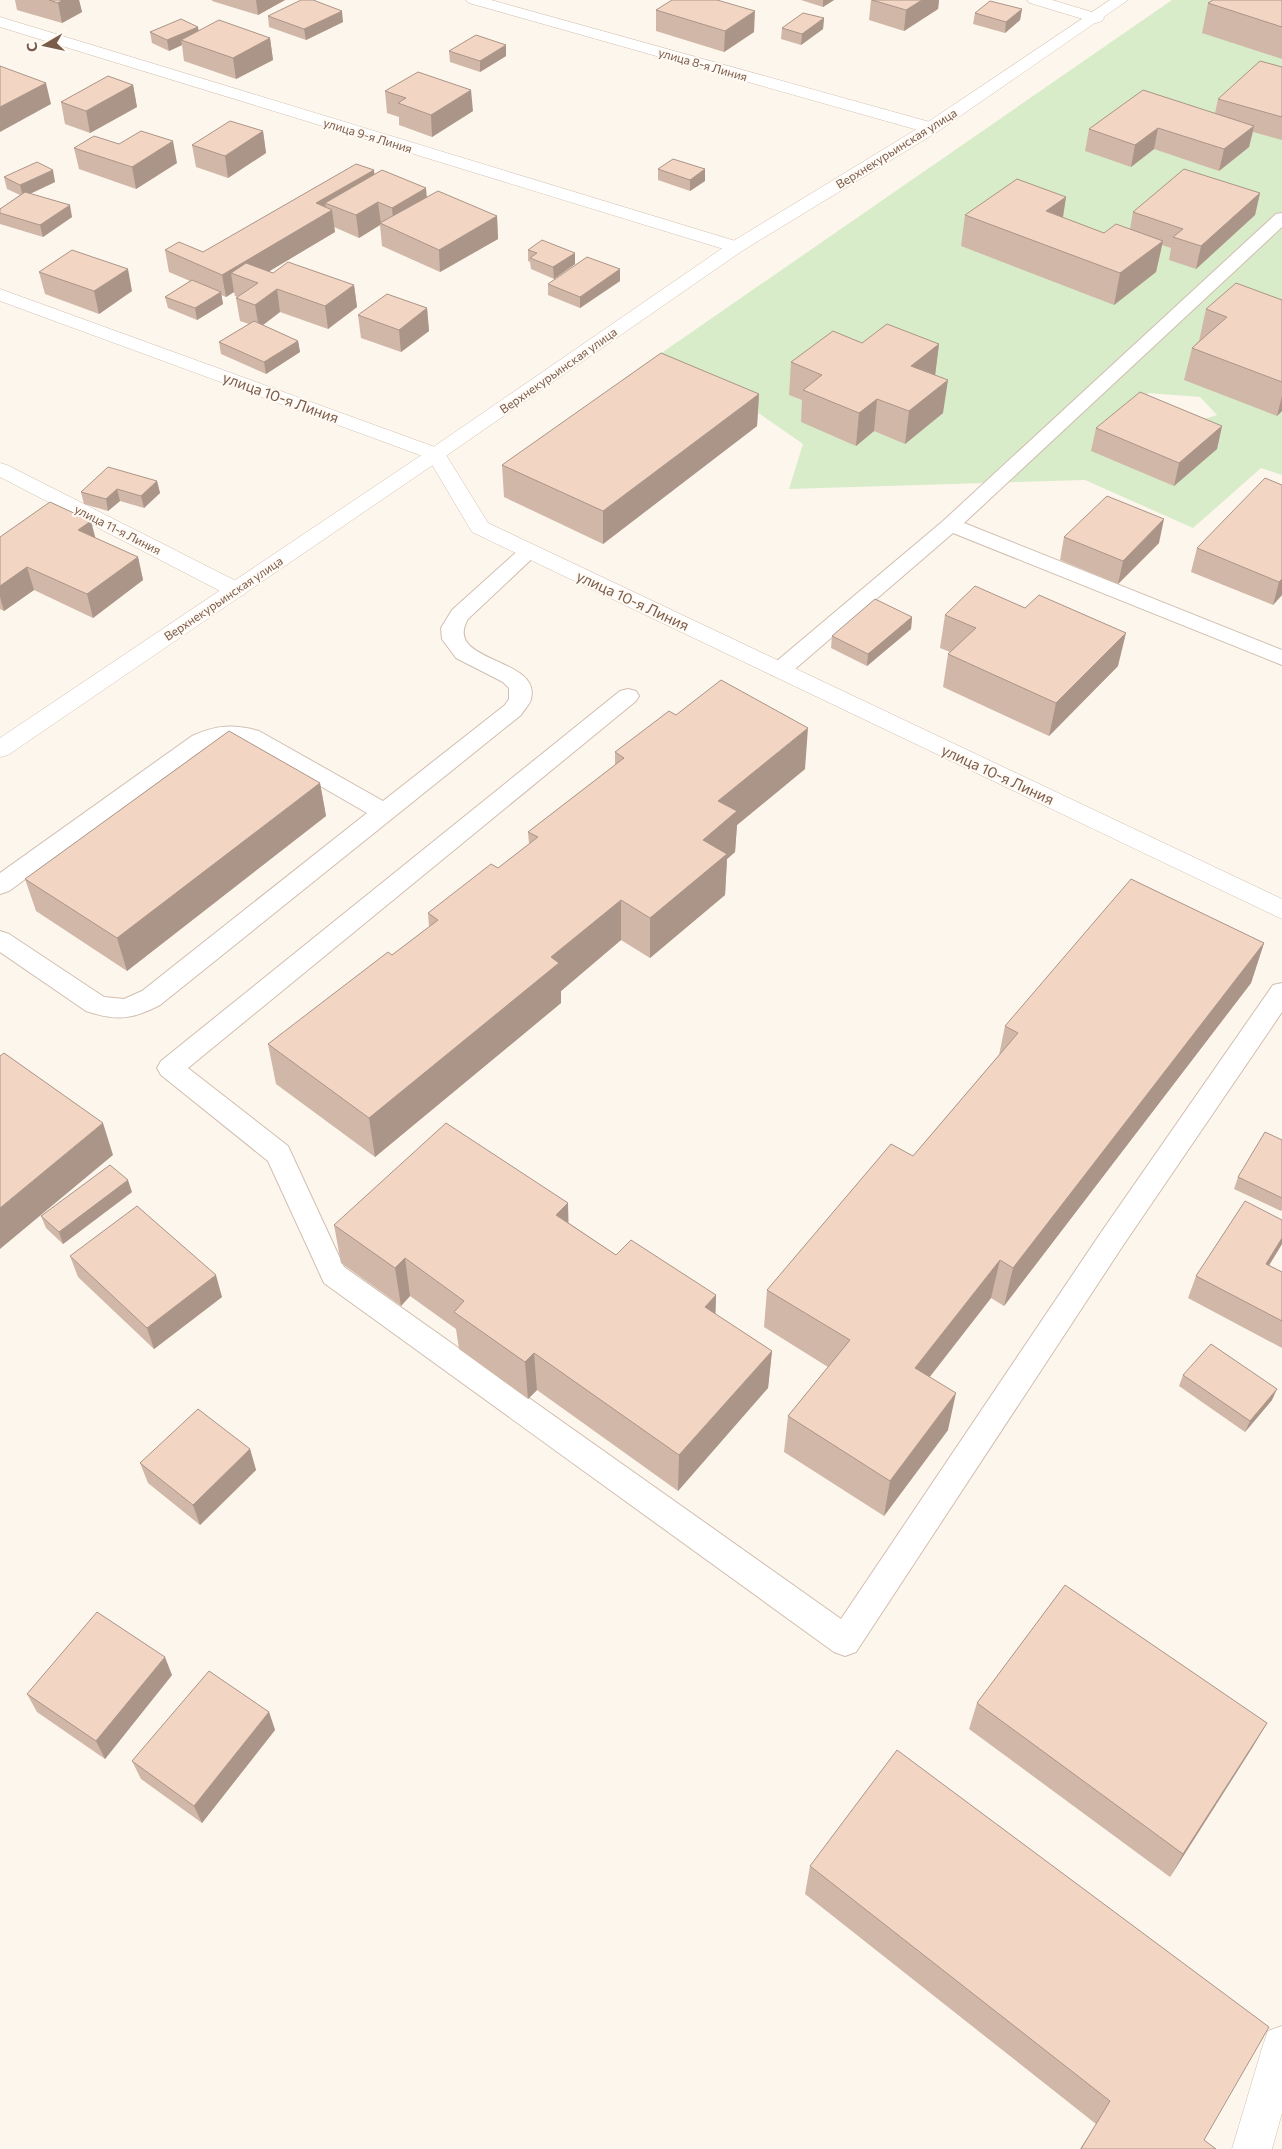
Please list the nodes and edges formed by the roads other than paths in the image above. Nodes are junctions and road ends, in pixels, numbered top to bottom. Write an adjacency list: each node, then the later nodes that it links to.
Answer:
1 (474, 0): 6 (street, улица 8-я Линия)
2 (1034, 0): 4 (street)
3 (1120, 0): 4 (street, Верхнекурьинская улица)
4 (1096, 18): 6 (street, Верхнекурьинская улица)
5 (0, 22): 8 (street, улица 9-я Линия)
6 (932, 128): 8 (street, Верхнекурьинская улица)
7 (1282, 218): 12 (lane)
8 (736, 248): 10 (street, Верхнекурьинская улица)
9 (0, 295): 10 (street, улица 10-я Линия)
10 (436, 454): 13 (street, улица 10-я Линия); 14 (street, Верхнекурьинская улица)
11 (0, 469): 14 (street, улица 11-я Линия)
12 (950, 525): 15 (lane); 16 (lane)
13 (529, 551): 16 (street, улица 10-я Линия); 22 (lane)
14 (236, 590): 18 (street, Верхнекурьинская улица)
15 (1282, 658)
16 (780, 670): 21 (street, улица 10-я Линия)
17 (628, 696): 23 (lane)
18 (0, 749)
19 (383, 812): 20 (lane)
20 (0, 885)
21 (1282, 910)
22 (0, 940)
23 (1282, 992)
24 (1282, 2045): 25 (street)
25 (1252, 2149)

